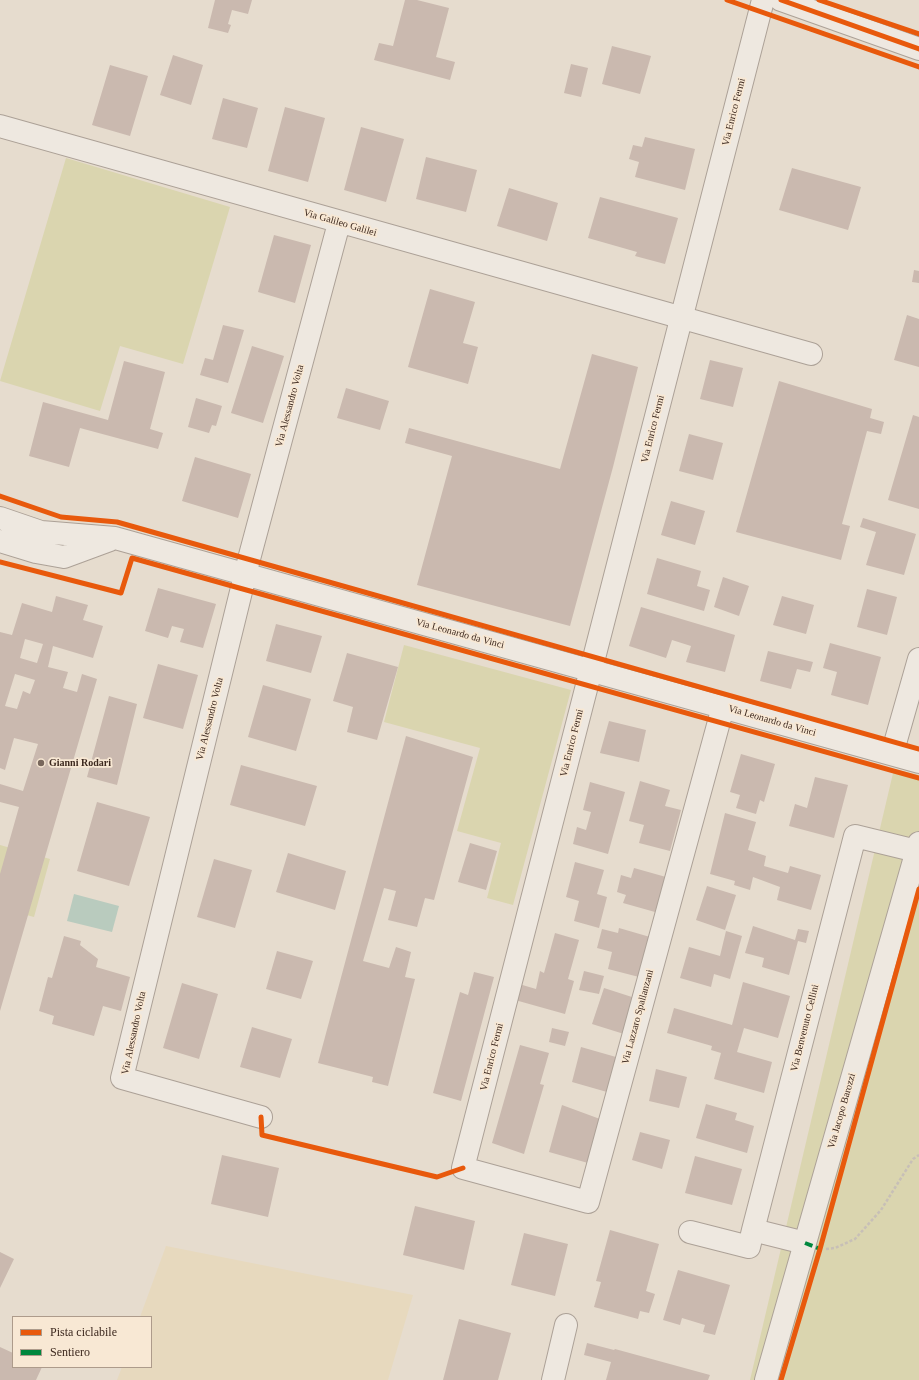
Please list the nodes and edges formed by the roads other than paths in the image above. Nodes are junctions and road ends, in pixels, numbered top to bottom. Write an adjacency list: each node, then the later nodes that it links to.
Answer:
1 (763, 0): 6 (street, Via Enrico Fermi)
2 (781, 0): 3 (street)
3 (919, 49)
4 (0, 126): 5 (street, Via Galileo Galilei)
5 (339, 223): 6 (street, Via Galileo Galilei); 11 (street, Via Alessandro Volta)
6 (682, 317): 7 (street); 13 (street, Via Enrico Fermi)
7 (811, 354)
8 (0, 518): 9 (street, Via Leonardo da Vinci)
9 (115, 538): 10 (street); 11 (street, Via Leonardo da Vinci)
10 (0, 541)
11 (245, 575): 13 (street, Via Leonardo da Vinci); 18 (street, Via Alessandro Volta)
12 (919, 659): 15 (street)
13 (591, 669): 14 (street, Via Leonardo da Vinci); 19 (street, Via Enrico Fermi)
14 (723, 707): 15 (street, Via Leonardo da Vinci); 19 (street, Via Lazzaro Spallanzani)
15 (892, 754): 16 (street, Via Leonardo da Vinci)
16 (919, 762)
17 (918, 847): 20 (street, Via Benvenuto Cellini); 22 (street, Via Jacopo Barozzi)
18 (261, 1117)
19 (463, 1168)
20 (753, 1230): 21 (street); 22 (street)
21 (690, 1232)
22 (816, 1245): 25 (street, Via Jacopo Barozzi)
23 (566, 1325): 24 (street)
24 (553, 1380)
25 (766, 1380)

